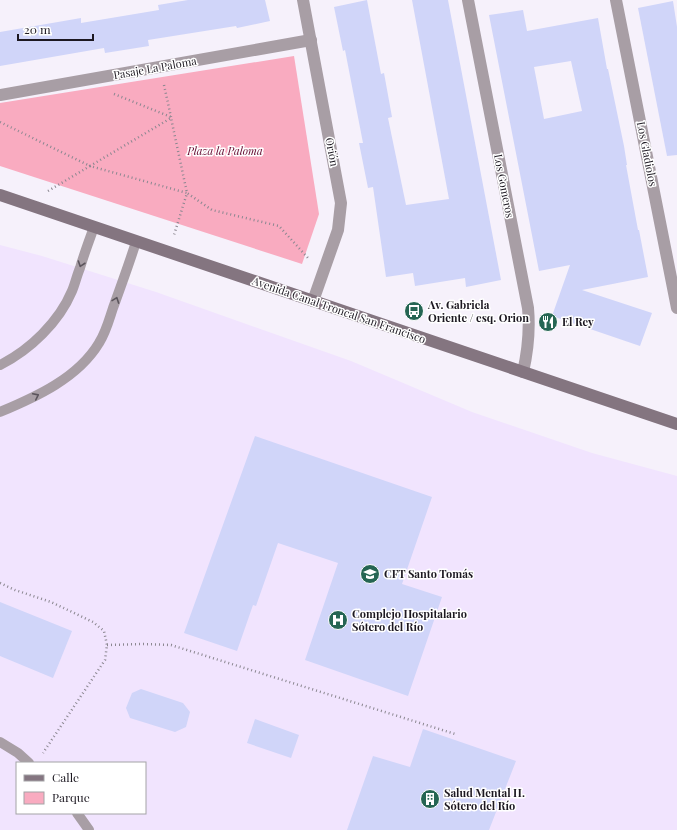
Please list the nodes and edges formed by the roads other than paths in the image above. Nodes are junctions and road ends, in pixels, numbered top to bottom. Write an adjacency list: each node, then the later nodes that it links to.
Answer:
1 (303, 0): 4 (street, Orión)
2 (468, 0): 12 (street, Los Gomeros)
3 (616, 0): 10 (street, Los Gladiolos)
4 (311, 40): 5 (street, Pasaje La Paloma); 9 (street, Orión)
5 (0, 95)
6 (0, 196): 7 (main road, Avenida Canal Troncal San Francisco)
7 (94, 227): 8 (main road, Avenida Canal Troncal San Francisco); 11 (lane, one-way to 11)
8 (136, 242): 9 (main road, Avenida Canal Troncal San Francisco); 13 (lane, one-way to 8)
9 (313, 301): 12 (main road, Avenida Canal Troncal San Francisco)
10 (677, 308)
11 (0, 365)
12 (522, 372): 14 (main road, Avenida Canal Troncal San Francisco)
13 (0, 412)
14 (677, 424)
15 (0, 742): 16 (lane)
16 (28, 762)
17 (79, 814): 18 (lane)
18 (89, 830)

